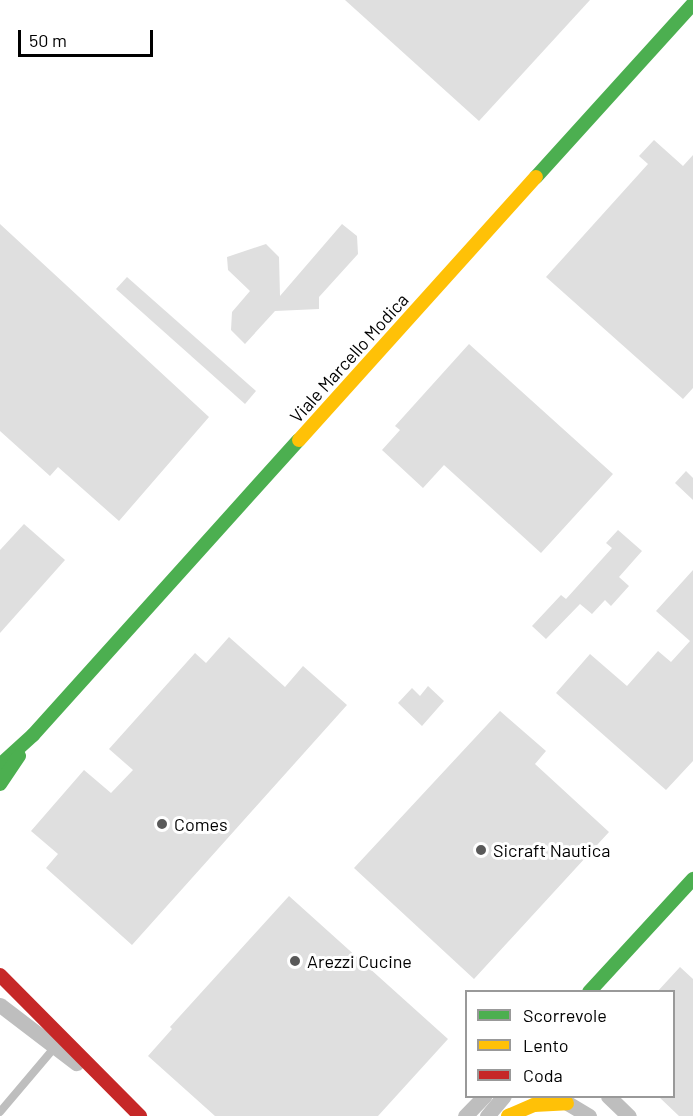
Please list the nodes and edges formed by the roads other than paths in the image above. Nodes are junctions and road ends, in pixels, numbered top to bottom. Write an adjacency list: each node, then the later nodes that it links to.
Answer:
1 (693, 4): 2 (street, Viale Marcello Modica)
2 (33, 735): 3 (street); 4 (street)
3 (0, 765)
4 (0, 784)
5 (693, 879): 7 (street)
6 (0, 975): 10 (street)
7 (592, 990)
8 (0, 1005): 9 (street)
9 (55, 1047): 10 (street); 15 (lane)
10 (116, 1093): 16 (street)
11 (482, 1098): 17 (street)
12 (502, 1098): 18 (street)
13 (610, 1098): 21 (street)
14 (562, 1100): 19 (street); 20 (street)
15 (0, 1112)
16 (140, 1116)
17 (465, 1116)
18 (487, 1116)
19 (508, 1116)
20 (589, 1116)
21 (629, 1116)

